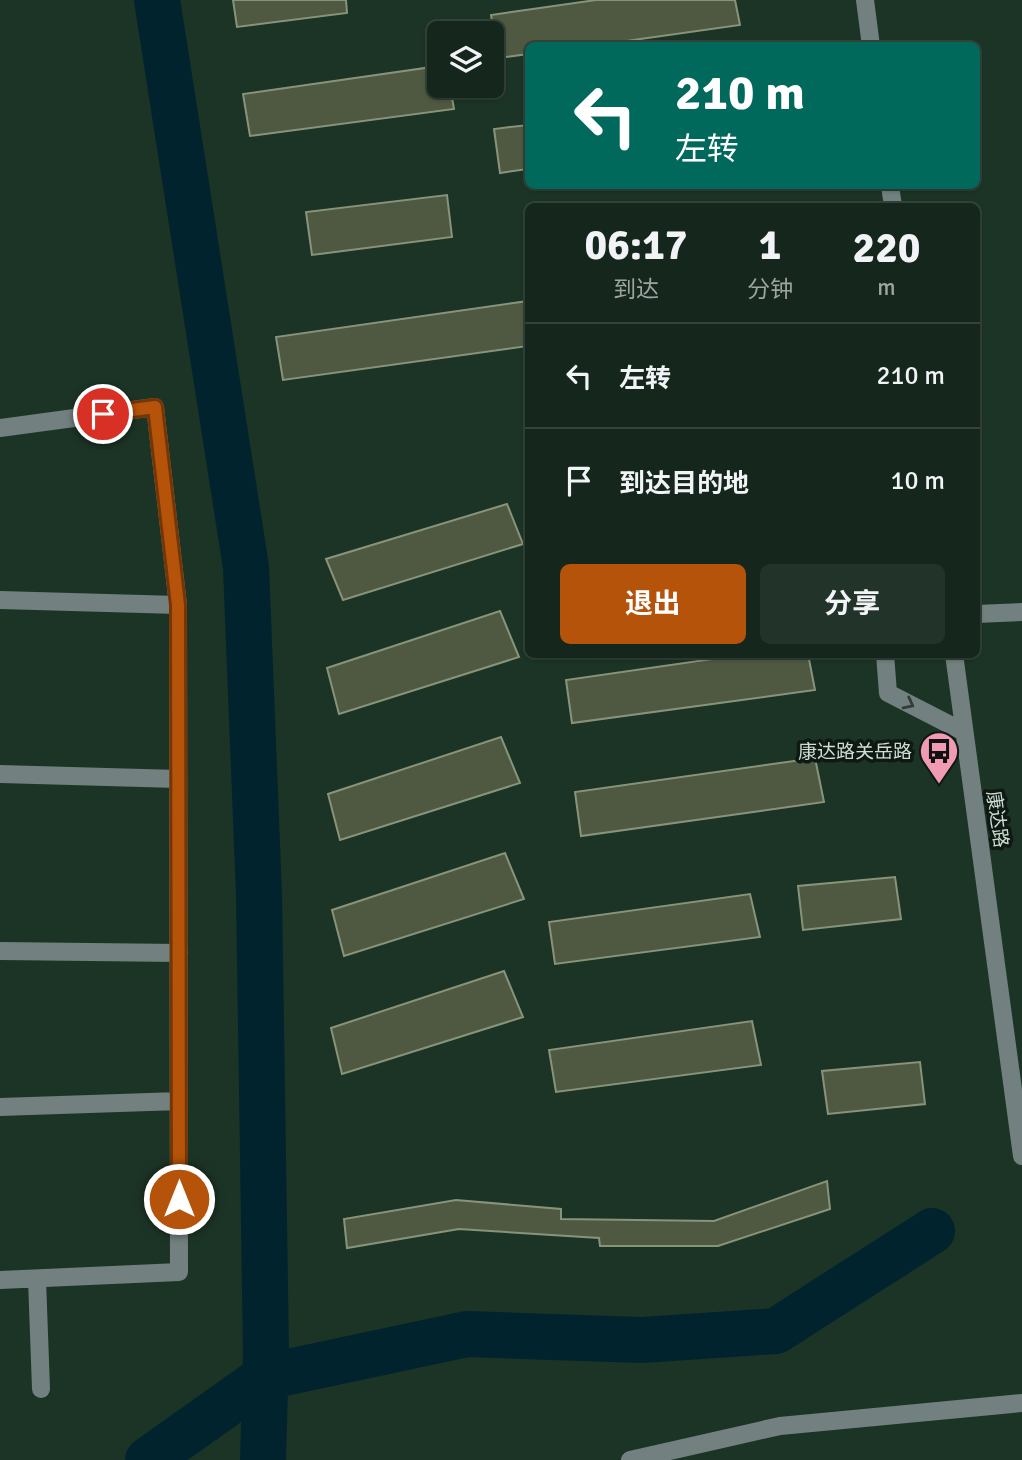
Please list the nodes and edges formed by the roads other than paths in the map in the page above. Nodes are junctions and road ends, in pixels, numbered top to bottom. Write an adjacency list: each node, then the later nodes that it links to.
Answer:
1 (865, 0): 2 (street)
2 (871, 42)
3 (0, 428): 5 (street)
4 (0, 600): 5 (street)
5 (178, 605): 12 (street)
6 (1022, 612): 7 (street)
7 (980, 614)
8 (885, 658): 10 (street, one-way to 10)
9 (955, 658): 10 (street, 康达路)
10 (964, 732): 17 (street, 康达路)
11 (0, 774): 12 (street)
12 (178, 779): 14 (street)
13 (0, 951): 14 (street)
14 (178, 953): 15 (street)
15 (179, 1101): 16 (street); 18 (street)
16 (0, 1107)
17 (1022, 1156)
18 (37, 1279): 19 (street); 20 (street)
19 (0, 1280)
20 (41, 1389)
21 (1022, 1403): 22 (street)
22 (630, 1460)

